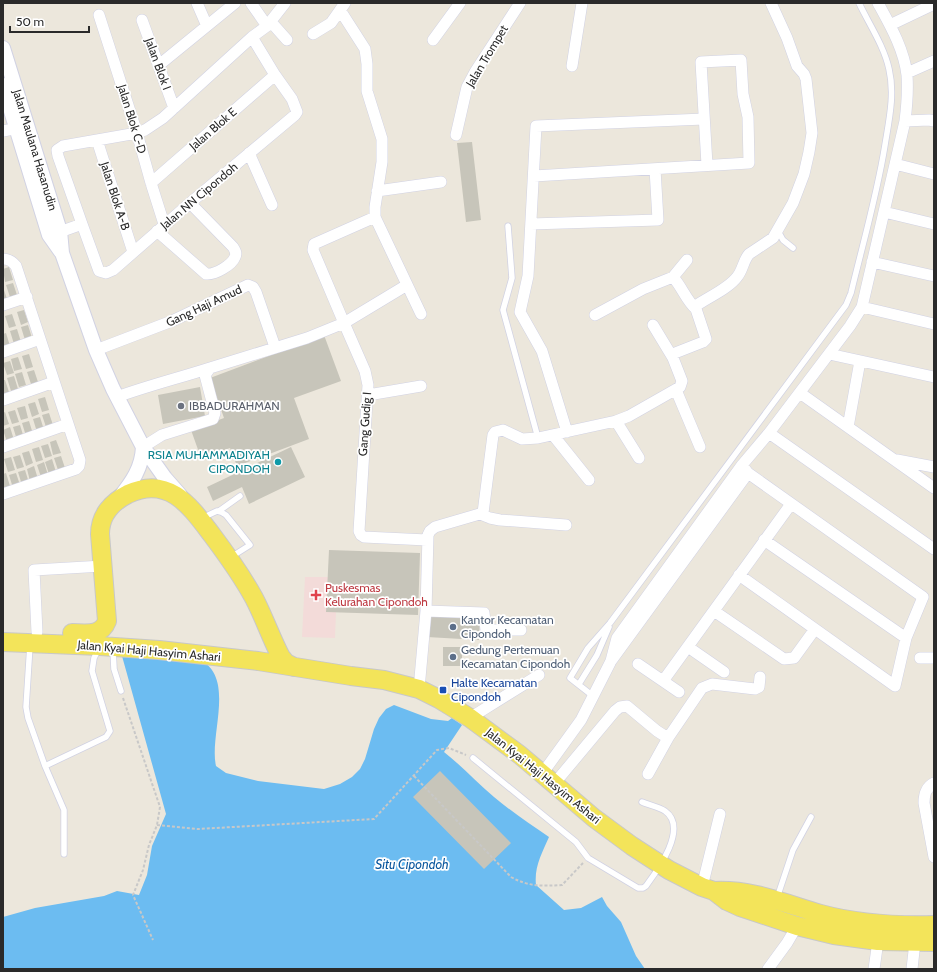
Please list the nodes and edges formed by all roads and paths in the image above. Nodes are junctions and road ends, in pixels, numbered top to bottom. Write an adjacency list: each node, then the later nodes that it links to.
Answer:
1 (197, 3): 17 (street)
2 (235, 3): 17 (street)
3 (251, 3): 15 (street)
4 (285, 3): 15 (street)
5 (460, 3): 21 (street)
6 (520, 3): 37 (street, Jalan Trompet)
7 (582, 3): 26 (street)
8 (771, 3): 57 (street)
9 (858, 3): 126 (lane)
10 (878, 3): 16 (street)
11 (934, 4): 16 (street)
12 (343, 6): 18 (street); 47 (street)
13 (99, 15): 36 (street, Jalan Blok C-D)
14 (142, 20): 25 (street, Jalan Blok I)
15 (269, 24): 19 (street); 20 (street)
16 (890, 25): 27 (street)
17 (206, 26): 25 (street)
18 (313, 34)
19 (252, 37): 28 (street); 31 (street)
20 (287, 40)
21 (433, 40)
22 (3, 48): 24 (street, Jalan Maulana Hasanudin)
23 (934, 60): 27 (street)
24 (5, 63): 35 (street, Jalan Maulana Hasanudin)
25 (159, 65): 31 (street, Jalan Blok I)
26 (572, 66)
27 (907, 73): 34 (street)
28 (275, 75): 39 (street, Jalan NN Cipondoh); 46 (street, Jalan Blok E)
29 (3, 86): 30 (street, Jalan Maulana Hasanudin)
30 (5, 105): 35 (street, Jalan Maulana Hasanudin)
31 (174, 108): 36 (street)
32 (704, 119): 41 (street); 41 (street); 44 (street)
33 (932, 120): 34 (street)
34 (905, 121): 40 (street)
35 (14, 129): 58 (street, Jalan Maulana Hasanudin)
36 (137, 133): 38 (street); 46 (street, Jalan Blok C-D)
37 (456, 135)
38 (97, 140): 52 (street); 60 (street, Jalan Blok A-B)
39 (249, 153): 48 (street, Jalan NN Cipondoh); 49 (street)
40 (895, 164): 43 (street); 50 (street)
41 (707, 165): 42 (street)
42 (655, 169): 44 (street); 53 (street)
43 (934, 174)
44 (534, 176): 53 (street)
45 (441, 182): 47 (street)
46 (151, 183): 56 (street, Jalan Blok C-D)
47 (377, 192): 51 (street)
48 (190, 203): 56 (street, Jalan NN Cipondoh); 56 (street)
49 (272, 205)
50 (884, 212): 54 (street); 63 (street)
51 (375, 217): 66 (street); 73 (street, Gang Gudig I)
52 (82, 224): 58 (street); 60 (street, Jalan NN Cipondoh)
53 (531, 224): 95 (street)
54 (934, 224)
55 (508, 226): 98 (lane)
56 (161, 227): 60 (street, Jalan NN Cipondoh)
57 (778, 231): 59 (lane); 70 (street)
58 (55, 233): 78 (street, Jalan Maulana Hasanudin)
59 (793, 248)
60 (133, 252)
61 (3, 259): 67 (street)
62 (687, 260): 65 (street)
63 (872, 262): 64 (street); 69 (street)
64 (934, 276)
65 (673, 277): 70 (street); 72 (street)
66 (407, 285): 71 (street); 73 (street)
67 (27, 297): 68 (street); 76 (street)
68 (3, 305)
69 (862, 307): 74 (street); 80 (street)
70 (696, 310): 81 (street)
71 (421, 314)
72 (595, 315)
73 (344, 323): 77 (street); 89 (street, Gang Gudig I)
74 (934, 324)
75 (653, 325): 81 (street)
76 (40, 339): 79 (street); 85 (street)
77 (275, 346): 78 (street, Gang Haji Amud); 83 (street)
78 (98, 349): 90 (street, Jalan Maulana Hasanudin)
79 (3, 352)
80 (829, 354): 82 (street); 88 (street)
81 (674, 358): 87 (street)
82 (860, 361): 84 (street); 94 (street)
83 (210, 368): 90 (street); 100 (street)
84 (934, 377)
85 (54, 382): 91 (street); 93 (street)
86 (421, 386): 89 (street)
87 (676, 390): 92 (street); 101 (street)
88 (800, 393): 94 (street); 96 (street)
89 (368, 395): 117 (street, Gang Gudig I)
90 (117, 397): 100 (street, Jalan Maulana Hasanudin)
91 (3, 400)
92 (616, 421): 95 (street); 102 (street)
93 (68, 424): 99 (street); 108 (street)
94 (848, 427): 103 (street)
95 (567, 432): 97 (street)
96 (769, 433): 105 (street); 119 (street)
97 (553, 435): 98 (street); 106 (street)
98 (538, 438): 114 (street)
99 (3, 447)
100 (143, 447): 110 (street); 112 (street, Jalan Maulana Hasanudin)
101 (700, 447)
102 (639, 458)
103 (893, 459): 104 (street); 107 (street)
104 (934, 467)
105 (745, 469): 111 (street); 150 (street)
106 (589, 480)
107 (934, 488)
108 (3, 494)
109 (240, 496): 113 (lane)
110 (116, 502): 112 (main road); 121 (main road)
111 (791, 504): 118 (street); 131 (street)
112 (188, 505): 115 (main road)
113 (220, 511): 115 (lane); 120 (lane)
114 (480, 514): 116 (street); 117 (street)
115 (206, 516): 120 (main road)
116 (566, 524)
117 (427, 540): 124 (street)
118 (764, 540): 122 (street); 131 (street)
119 (934, 549)
120 (232, 556): 134 (main road)
121 (103, 566): 125 (main road); 130 (street)
122 (739, 576): 123 (street); 127 (street)
123 (714, 610): 127 (street); 135 (street)
124 (426, 611): 129 (street); 147 (street)
125 (107, 619): 130 (main road, Jalan Kyai Haji Hasyim Ashari); 136 (main road)
126 (610, 623): 146 (lane); 146 (lane)
127 (814, 629): 131 (street)
128 (3, 630): 130 (main road, Jalan Kyai Haji Hasyim Ashari)
129 (521, 630)
130 (34, 637): 132 (main road, Jalan Kyai Haji Hasyim Ashari); 133 (main road, Jalan Kyai Haji Hasyim Ashari); 154 (lane)
131 (906, 638)
132 (3, 642)
133 (106, 646): 136 (main road, Jalan Kyai Haji Hasyim Ashari); 148 (lane); 154 (lane)
134 (276, 646): 139 (main road); 141 (main road)
135 (688, 647): 142 (street); 145 (street)
136 (159, 650): 139 (main road, Jalan Kyai Haji Hasyim Ashari)
137 (920, 658): 138 (street)
138 (934, 658)
139 (258, 661): 141 (main road, Jalan Kyai Haji Hasyim Ashari)
140 (638, 664): 145 (street)
141 (294, 667): 147 (main road, Jalan Kyai Haji Hasyim Ashari)
142 (724, 672)
143 (538, 675): 151 (street)
144 (760, 677): 152 (street)
145 (663, 681): 149 (street)
146 (579, 684): 150 (lane)
147 (419, 689): 151 (main road, Jalan Kyai Haji Hasyim Ashari)
148 (121, 691): 162 (path)
149 (680, 692)
150 (592, 696): 157 (street)
151 (470, 718): 157 (main road, Jalan Kyai Haji Hasyim Ashari)
152 (668, 738): 155 (street); 157 (street)
153 (473, 758): 156 (path); 165 (lane)
154 (45, 766): 163 (lane)
155 (648, 774)
156 (413, 776): 162 (path); 165 (path)
157 (548, 779): 166 (main road, Jalan Kyai Haji Hasyim Ashari)
158 (934, 783): 164 (street)
159 (642, 802): 166 (lane)
160 (720, 814): 167 (street)
161 (811, 817): 168 (lane)
162 (157, 825): 171 (path)
163 (64, 854)
164 (934, 857)
165 (588, 858): 166 (lane)
166 (661, 865): 167 (main road, Jalan Kyai Haji Hasyim Ashari)
167 (708, 889): 168 (main road, Jalan Kyai Haji Hasyim Ashari); 170 (main road, Jalan Kyai Haji Hasyim Ashari)
168 (776, 900): 169 (main road, Jalan Kyai Haji Hasyim Ashari)
169 (934, 925)
170 (797, 926): 172 (main road, Jalan Kyai Haji Hasyim Ashari); 175 (street)
171 (153, 940)
172 (878, 941): 173 (main road, Jalan Kyai Haji Hasyim Ashari); 176 (street)
173 (915, 942): 174 (main road, Jalan Kyai Haji Hasyim Ashari); 177 (street)
174 (934, 942)
175 (768, 969)
176 (874, 969)
177 (912, 969)

